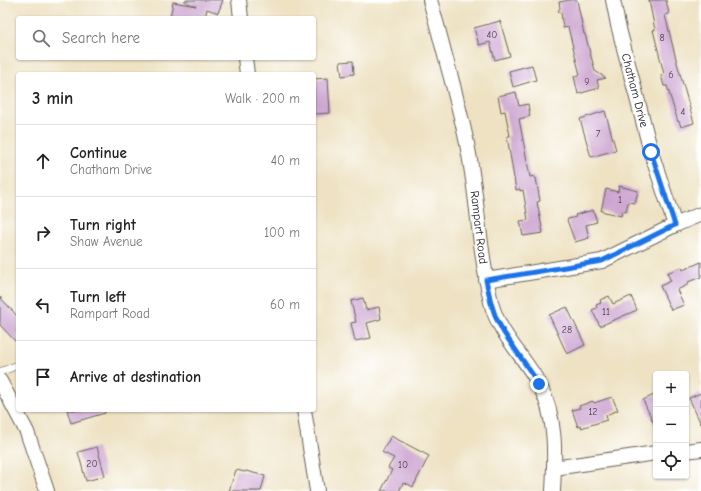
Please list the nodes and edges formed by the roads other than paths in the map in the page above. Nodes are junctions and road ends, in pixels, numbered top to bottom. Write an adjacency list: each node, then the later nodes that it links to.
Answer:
1 (239, 0): 4 (street)
2 (430, 0): 9 (street, Rampart Road)
3 (613, 0): 8 (street, Chatham Drive)
4 (241, 16)
5 (245, 60): 6 (street)
6 (247, 72)
7 (701, 214): 8 (street)
8 (675, 225): 9 (street)
9 (486, 280): 19 (street, Rampart Road)
10 (16, 366): 11 (lane)
11 (0, 372)
12 (0, 381): 13 (street)
13 (16, 411)
14 (16, 412): 20 (street)
15 (304, 412): 21 (street)
16 (701, 449): 17 (street)
17 (689, 451)
18 (653, 453): 19 (street)
19 (554, 468): 22 (street, Rampart Road)
20 (47, 491)
21 (317, 491)
22 (554, 491)

